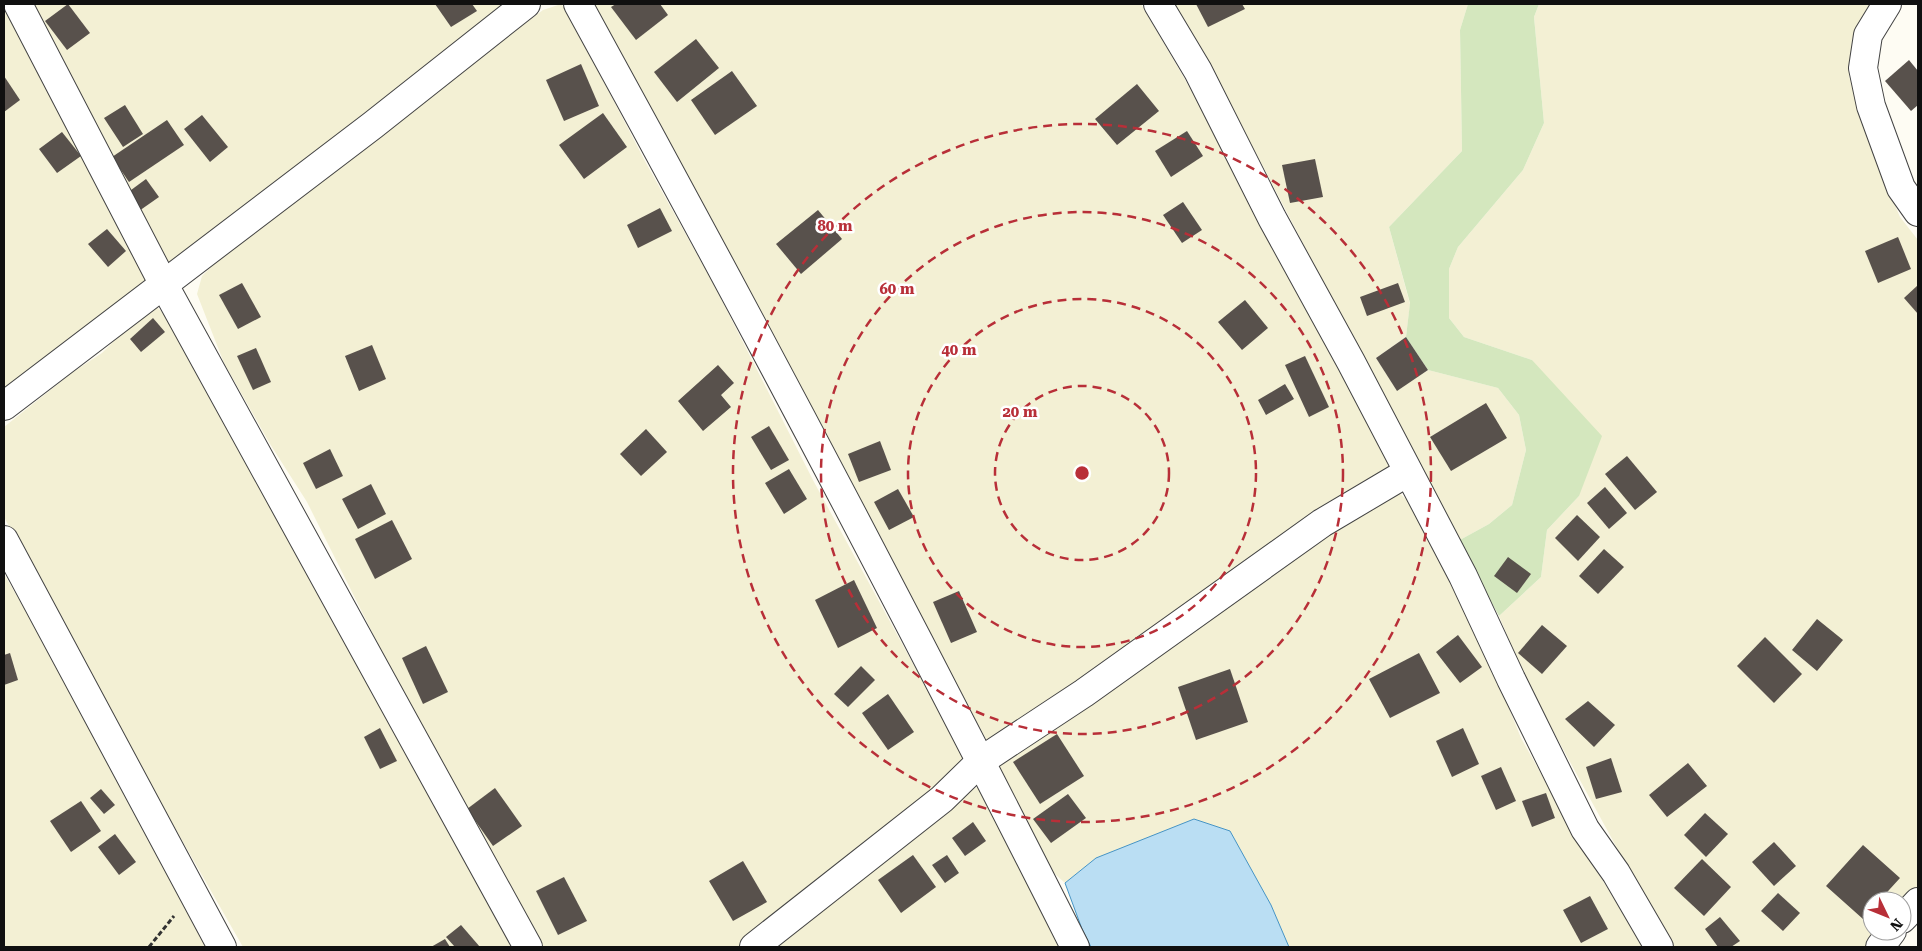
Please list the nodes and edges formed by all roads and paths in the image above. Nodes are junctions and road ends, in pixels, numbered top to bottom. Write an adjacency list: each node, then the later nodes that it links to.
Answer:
1 (18, 4): 7 (street)
2 (526, 4): 7 (street)
3 (578, 4): 11 (street)
4 (1158, 4): 9 (street)
5 (1887, 4): 6 (street)
6 (1918, 212)
7 (164, 285): 8 (street); 15 (street)
8 (4, 406)
9 (1408, 472): 11 (street); 18 (street)
10 (4, 540): 12 (street)
11 (981, 761): 16 (street); 17 (street)
12 (197, 901): 13 (path); 14 (street)
13 (149, 947)
14 (222, 947)
15 (528, 947)
16 (754, 947)
17 (1075, 947)
18 (1659, 947)

